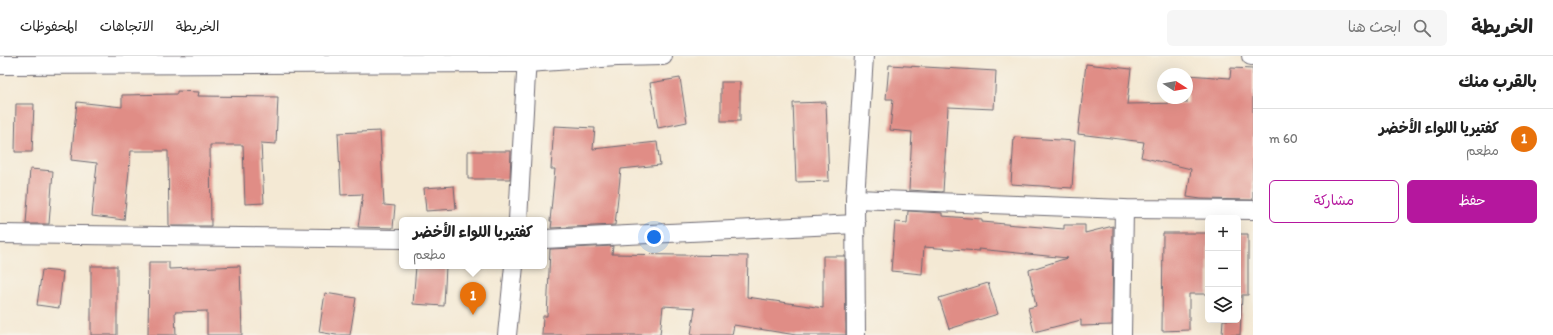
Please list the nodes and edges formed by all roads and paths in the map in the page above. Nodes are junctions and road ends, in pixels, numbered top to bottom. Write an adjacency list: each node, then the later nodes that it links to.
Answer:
1 (663, 56): 3 (street)
2 (864, 56): 5 (street)
3 (527, 60): 4 (street); 8 (street)
4 (0, 64)
5 (855, 199): 6 (street); 9 (street)
6 (1124, 209): 7 (street); 16 (street)
7 (1253, 210)
8 (518, 217)
9 (856, 224): 12 (street); 15 (street)
10 (0, 234): 11 (street)
11 (399, 238)
12 (547, 239)
13 (514, 269): 14 (street)
14 (507, 335)
15 (856, 335)
16 (1122, 335)

